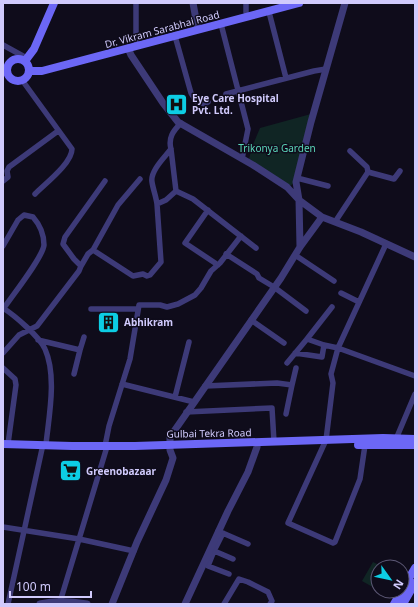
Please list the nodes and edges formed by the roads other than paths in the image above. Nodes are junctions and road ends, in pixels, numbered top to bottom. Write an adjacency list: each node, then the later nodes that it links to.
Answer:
1 (49, 3): 17 (main road)
2 (54, 3): 17 (main road)
3 (136, 3): 14 (street)
4 (193, 3): 12 (street)
5 (246, 3): 9 (street)
6 (282, 3): 9 (main road, Dr. Vikram Sarabhai Road)
7 (299, 3): 10 (main road, Dr. Vikram Sarabhai Road)
8 (345, 3): 18 (street)
9 (246, 12): 12 (main road, Dr. Vikram Sarabhai Road)
10 (268, 12): 11 (main road, Dr. Vikram Sarabhai Road); 20 (street)
11 (221, 24): 13 (main road, Dr. Vikram Sarabhai Road); 22 (street)
12 (197, 25): 14 (main road, Dr. Vikram Sarabhai Road)
13 (175, 36): 16 (main road, Dr. Vikram Sarabhai Road); 24 (street)
14 (136, 41): 17 (main road, Dr. Vikram Sarabhai Road)
15 (3, 45): 17 (street)
16 (128, 48): 17 (main road, Dr. Vikram Sarabhai Road); 25 (street)
17 (25, 62): 19 (main road); 21 (main road)
18 (326, 69): 20 (street); 32 (street)
19 (5, 76): 21 (main road)
20 (286, 78): 22 (street)
21 (22, 80): 26 (street)
22 (238, 90): 23 (street); 29 (street)
23 (226, 94)
24 (208, 102)
25 (181, 123): 27 (street); 29 (street)
26 (58, 131): 35 (street); 38 (street)
27 (172, 149): 37 (street); 40 (street)
28 (350, 151): 31 (street)
29 (242, 159): 39 (street)
30 (400, 171): 31 (street)
31 (368, 172): 43 (street)
32 (297, 178): 36 (street); 39 (street)
33 (140, 179): 49 (street)
34 (105, 180): 54 (street)
35 (3, 181)
36 (328, 186)
37 (176, 191): 40 (street); 41 (street)
38 (36, 194)
39 (299, 200): 42 (street); 48 (street)
40 (157, 204): 49 (street)
41 (208, 210): 44 (street); 53 (street)
42 (322, 217): 43 (street); 48 (street)
43 (335, 222): 45 (street)
44 (240, 236): 47 (street); 50 (street)
45 (386, 244): 52 (street); 58 (street)
46 (3, 246): 60 (street)
47 (256, 248)
48 (300, 248): 51 (street)
49 (93, 250): 54 (street)
50 (226, 254): 53 (street); 56 (street)
51 (295, 255): 55 (street); 56 (street)
52 (415, 257)
53 (218, 265): 62 (street)
54 (81, 266): 65 (street)
55 (334, 281)
56 (274, 287): 63 (street); 64 (street)
57 (341, 293): 58 (street)
58 (359, 302): 72 (street)
59 (332, 307): 67 (street)
60 (4, 308): 65 (street)
61 (90, 309): 62 (street)
62 (138, 309): 81 (street)
63 (306, 311)
64 (251, 320): 70 (street); 83 (street)
65 (29, 330): 68 (street); 74 (street)
66 (84, 337): 73 (street)
67 (307, 339): 71 (street); 75 (street)
68 (38, 340): 73 (street); 96 (street)
69 (189, 342): 85 (street)
70 (284, 343)
71 (324, 345): 72 (street); 75 (street)
72 (338, 348): 80 (street); 92 (street)
73 (80, 350): 79 (street)
74 (3, 353)
75 (295, 354): 76 (street)
76 (287, 363)
77 (3, 368): 93 (street)
78 (296, 368): 82 (street)
79 (74, 374)
80 (415, 376)
81 (122, 384): 85 (street); 99 (street)
82 (292, 385): 83 (street); 88 (street)
83 (205, 386): 86 (street)
84 (415, 394): 89 (street)
85 (175, 397): 86 (street)
86 (194, 402): 87 (street)
87 (186, 412): 91 (street); 97 (street)
88 (286, 414)
89 (396, 439): 90 (main road, Gulbai Tekra Road); 92 (main road, Gulbai Tekra Road)
90 (415, 439)
91 (274, 442): 92 (main road, Gulbai Tekra Road); 97 (main road, Gulbai Tekra Road)
92 (325, 443): 94 (main road, Gulbai Tekra Road); 94 (street); 98 (main road, Gulbai Tekra Road)
93 (5, 445): 96 (main road, Gulbai Tekra Road)
94 (365, 445): 95 (main road, Gulbai Tekra Road)
95 (415, 445)
96 (44, 447): 99 (main road, Gulbai Tekra Road); 101 (street)
97 (170, 447): 98 (main road, Gulbai Tekra Road); 99 (main road, Gulbai Tekra Road); 106 (street)
98 (257, 447): 102 (street)
99 (105, 448): 103 (street)
100 (3, 527): 101 (street)
101 (24, 531): 103 (street); 113 (street)
102 (221, 532): 104 (street); 105 (street)
103 (79, 539): 106 (street); 112 (street)
104 (248, 544)
105 (214, 549): 107 (street); 108 (street)
106 (134, 551): 116 (street)
107 (233, 559)
108 (205, 565): 110 (street); 117 (street)
109 (415, 568): 120 (main road)
110 (228, 574)
111 (415, 583): 121 (main road)
112 (60, 602): 114 (street); 115 (street)
113 (8, 604)
114 (40, 604)
115 (87, 604)
116 (112, 604)
117 (185, 604)
118 (224, 604): 119 (street)
119 (270, 604)
120 (394, 604)
121 (403, 604)

